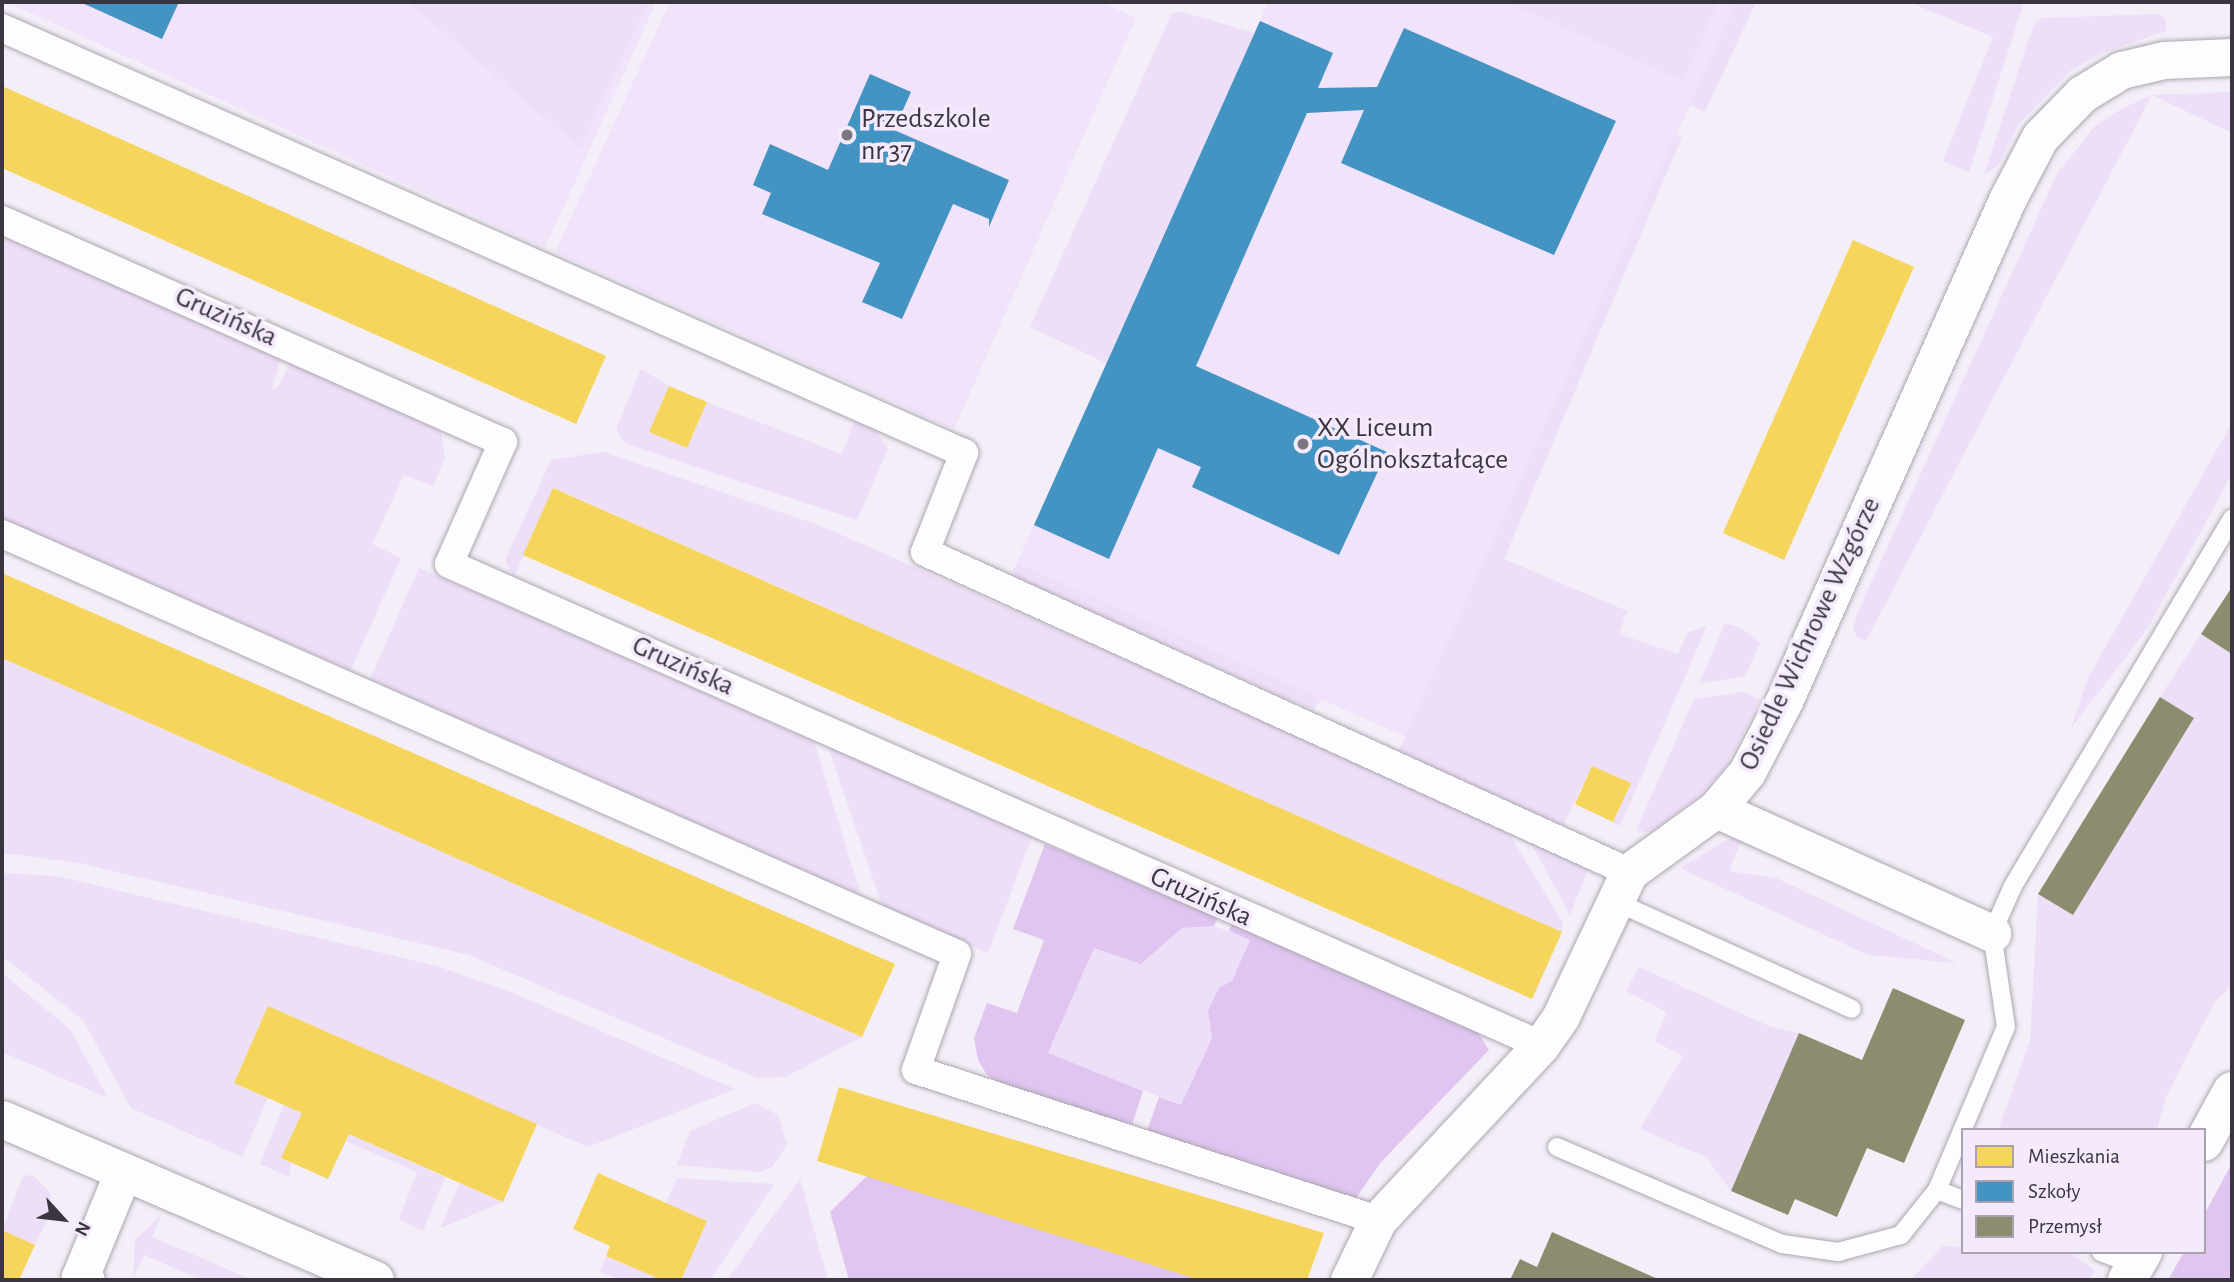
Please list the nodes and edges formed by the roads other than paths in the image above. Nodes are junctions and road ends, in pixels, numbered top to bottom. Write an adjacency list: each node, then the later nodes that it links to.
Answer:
1 (2, 28): 7 (street)
2 (2232, 57): 6 (street, Osiedle Wichrowe Wzgórze)
3 (2, 220): 10 (street, Gruzińska)
4 (2232, 518): 8 (lane)
5 (2, 534): 20 (street)
6 (1716, 809): 7 (street, Osiedle Wichrowe Wzgórze); 8 (street)
7 (1622, 886): 9 (lane); 10 (street, Osiedle Wichrowe Wzgórze)
8 (1992, 933): 13 (lane)
9 (1852, 1009)
10 (1541, 1045): 20 (street, Osiedle Wichrowe Wzgórze)
11 (2232, 1091): 15 (main road)
12 (2, 1119): 17 (street)
13 (1963, 1128)
14 (1961, 1133): 18 (lane)
15 (2206, 1138)
16 (1557, 1147): 18 (lane)
17 (123, 1172): 21 (street); 22 (street)
18 (1937, 1190): 19 (lane)
19 (1961, 1199)
20 (1378, 1220): 23 (street, Osiedle Wichrowe Wzgórze)
21 (86, 1280)
22 (375, 1280)
23 (1349, 1280)

